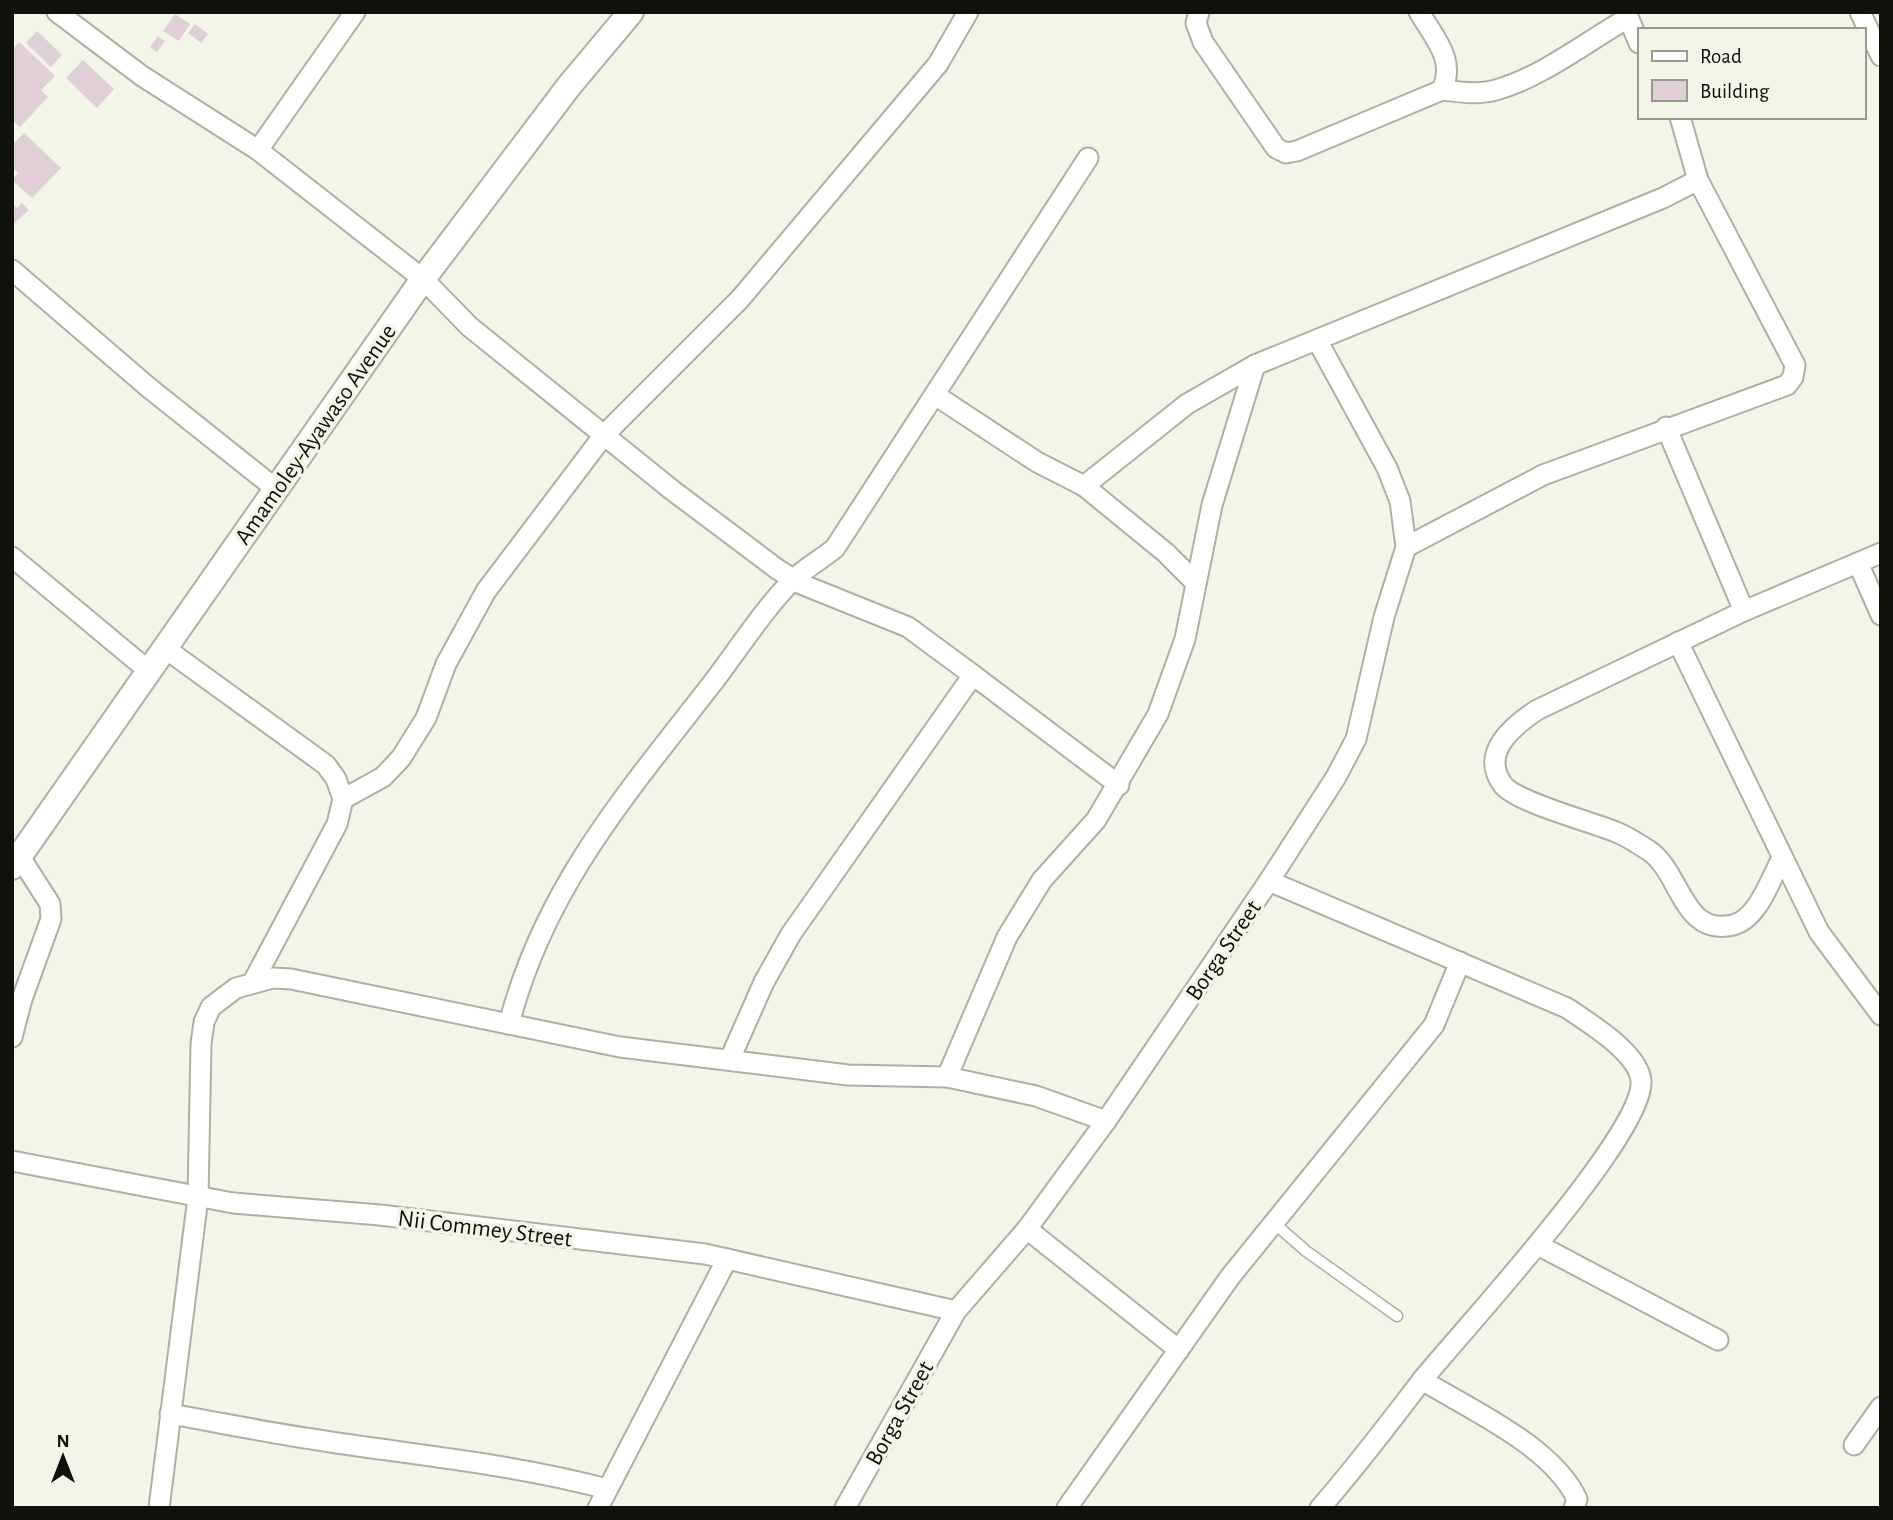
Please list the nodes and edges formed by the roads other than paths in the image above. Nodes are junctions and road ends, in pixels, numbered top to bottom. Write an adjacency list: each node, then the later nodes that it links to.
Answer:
1 (57, 12): 13 (street)
2 (355, 12): 13 (street)
3 (631, 12): 17 (street, Amamoley-Ayawaso Avenue)
4 (968, 12): 22 (street)
5 (1199, 12): 11 (street)
6 (1419, 12): 11 (street)
7 (1860, 12): 10 (street)
8 (1627, 15): 9 (street); 11 (street)
9 (1638, 41)
10 (1881, 56)
11 (1442, 90)
12 (1681, 119): 15 (street)
13 (258, 150): 17 (street)
14 (1088, 158): 20 (street)
15 (1698, 180): 18 (street); 21 (street)
16 (12, 270): 24 (street)
17 (422, 279): 22 (street); 24 (street, Amamoley-Ayawaso Avenue)
18 (1317, 340): 19 (street); 25 (street, Borga Street)
19 (1255, 365): 23 (street); 30 (street)
20 (935, 396): 23 (street); 29 (street)
21 (1666, 427): 25 (street); 31 (street)
22 (604, 436): 29 (street); 38 (street)
23 (1084, 486): 30 (street)
24 (276, 489): 34 (street, Amamoley-Ayawaso Avenue)
25 (1406, 547): 41 (street, Borga Street)
26 (1881, 553): 28 (street)
27 (12, 557): 35 (street)
28 (1858, 563): 31 (street); 32 (street)
29 (793, 579): 36 (street); 45 (street)
30 (1195, 582): 37 (street)
31 (1744, 611): 33 (street)
32 (1881, 615)
33 (1678, 642): 39 (street); 39 (street)
34 (166, 649): 35 (street, Amamoley-Ayawaso Avenue); 38 (street)
35 (150, 672): 40 (street, Amamoley-Ayawaso Avenue)
36 (973, 675): 37 (street); 47 (street)
37 (1119, 785): 48 (street)
38 (342, 799): 43 (street)
39 (1782, 858): 44 (street)
40 (16, 862): 46 (street)
41 (1269, 881): 42 (street); 49 (street, Borga Street)
42 (1460, 962): 52 (street); 54 (street)
43 (253, 982): 45 (street); 51 (street)
44 (1881, 1015)
45 (509, 1024): 47 (street)
46 (12, 1037)
47 (730, 1059): 48 (street)
48 (947, 1077): 49 (street)
49 (1107, 1121): 53 (street, Borga Street)
50 (12, 1161): 51 (street, Nii Commey Street)
51 (198, 1196): 55 (street, Nii Commey Street); 62 (street)
52 (1274, 1223): 57 (lane); 59 (street)
53 (1027, 1229): 56 (street, Borga Street); 59 (street)
54 (1538, 1245): 58 (street); 60 (street)
55 (727, 1259): 56 (street, Nii Commey Street); 64 (street)
56 (956, 1311): 67 (street, Borga Street)
57 (1396, 1315)
58 (1718, 1340)
59 (1179, 1350): 68 (street)
60 (1422, 1381): 69 (street); 70 (street)
61 (1881, 1407): 63 (street)
62 (170, 1414): 64 (street); 65 (street)
63 (1854, 1445)
64 (607, 1489): 66 (street)
65 (159, 1508)
66 (598, 1508)
67 (845, 1508)
68 (1068, 1508)
69 (1320, 1508)
70 (1574, 1508)

